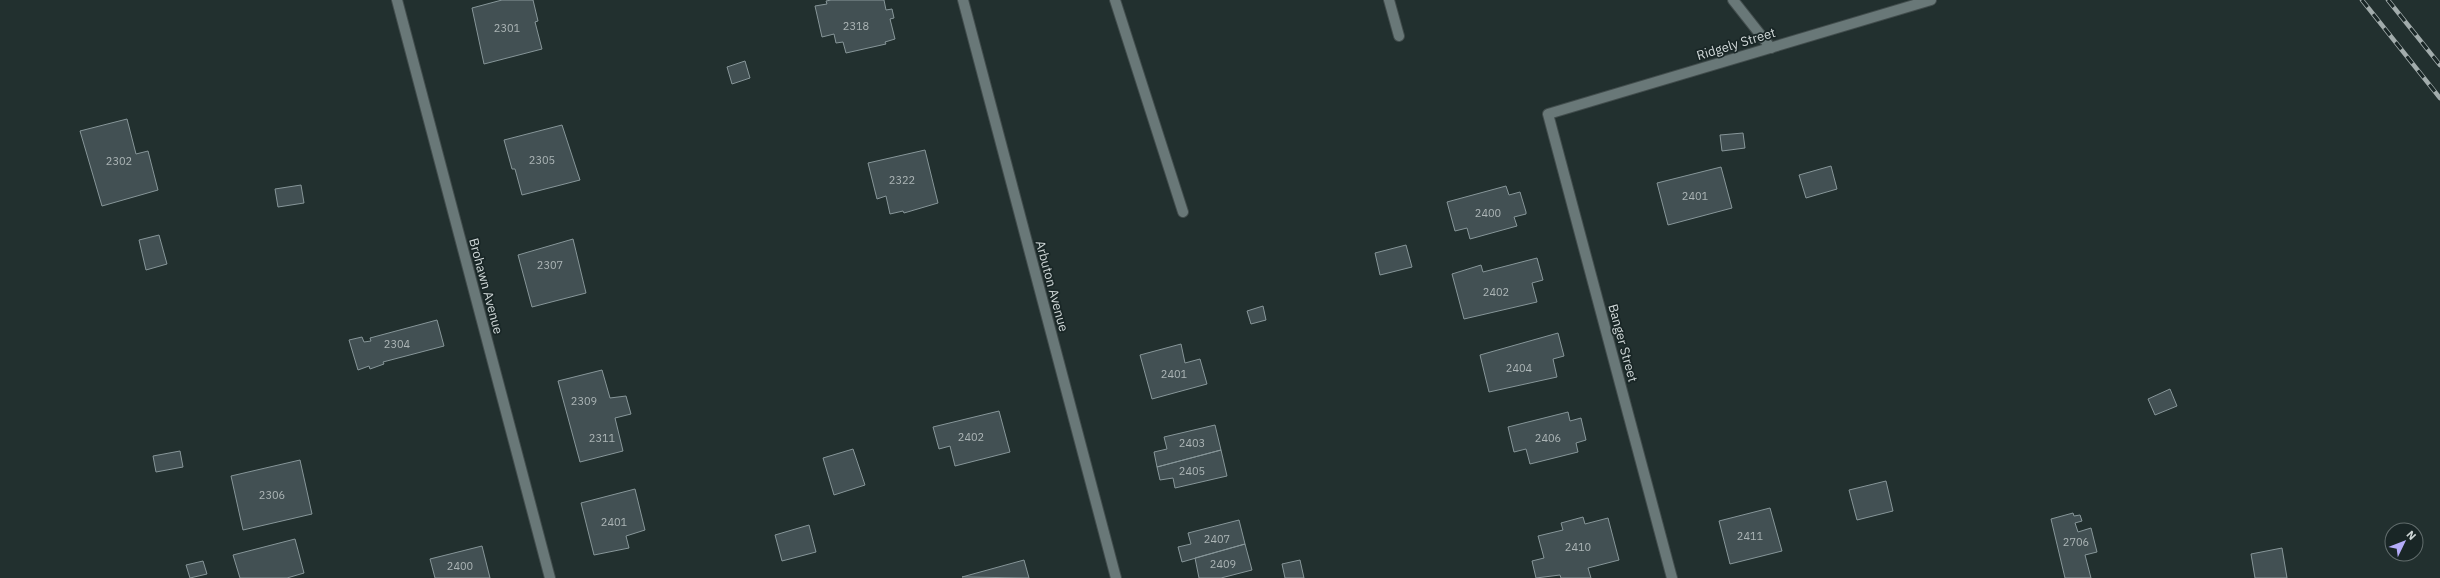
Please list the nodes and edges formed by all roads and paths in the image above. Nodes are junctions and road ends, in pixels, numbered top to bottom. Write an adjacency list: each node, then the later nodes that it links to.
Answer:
1 (397, 0): 11 (street, Brohawn Avenue)
2 (963, 0): 12 (street, Arbuton Avenue)
3 (1115, 0): 10 (street)
4 (1389, 0): 7 (street)
5 (1733, 0): 8 (street)
6 (1931, 0): 8 (street, Ridgely Street)
7 (1399, 36)
8 (1771, 48): 9 (street, Ridgely Street)
9 (1548, 114): 13 (street, Banger Street)
10 (1183, 212)
11 (550, 578)
12 (1116, 578)
13 (1672, 578)

